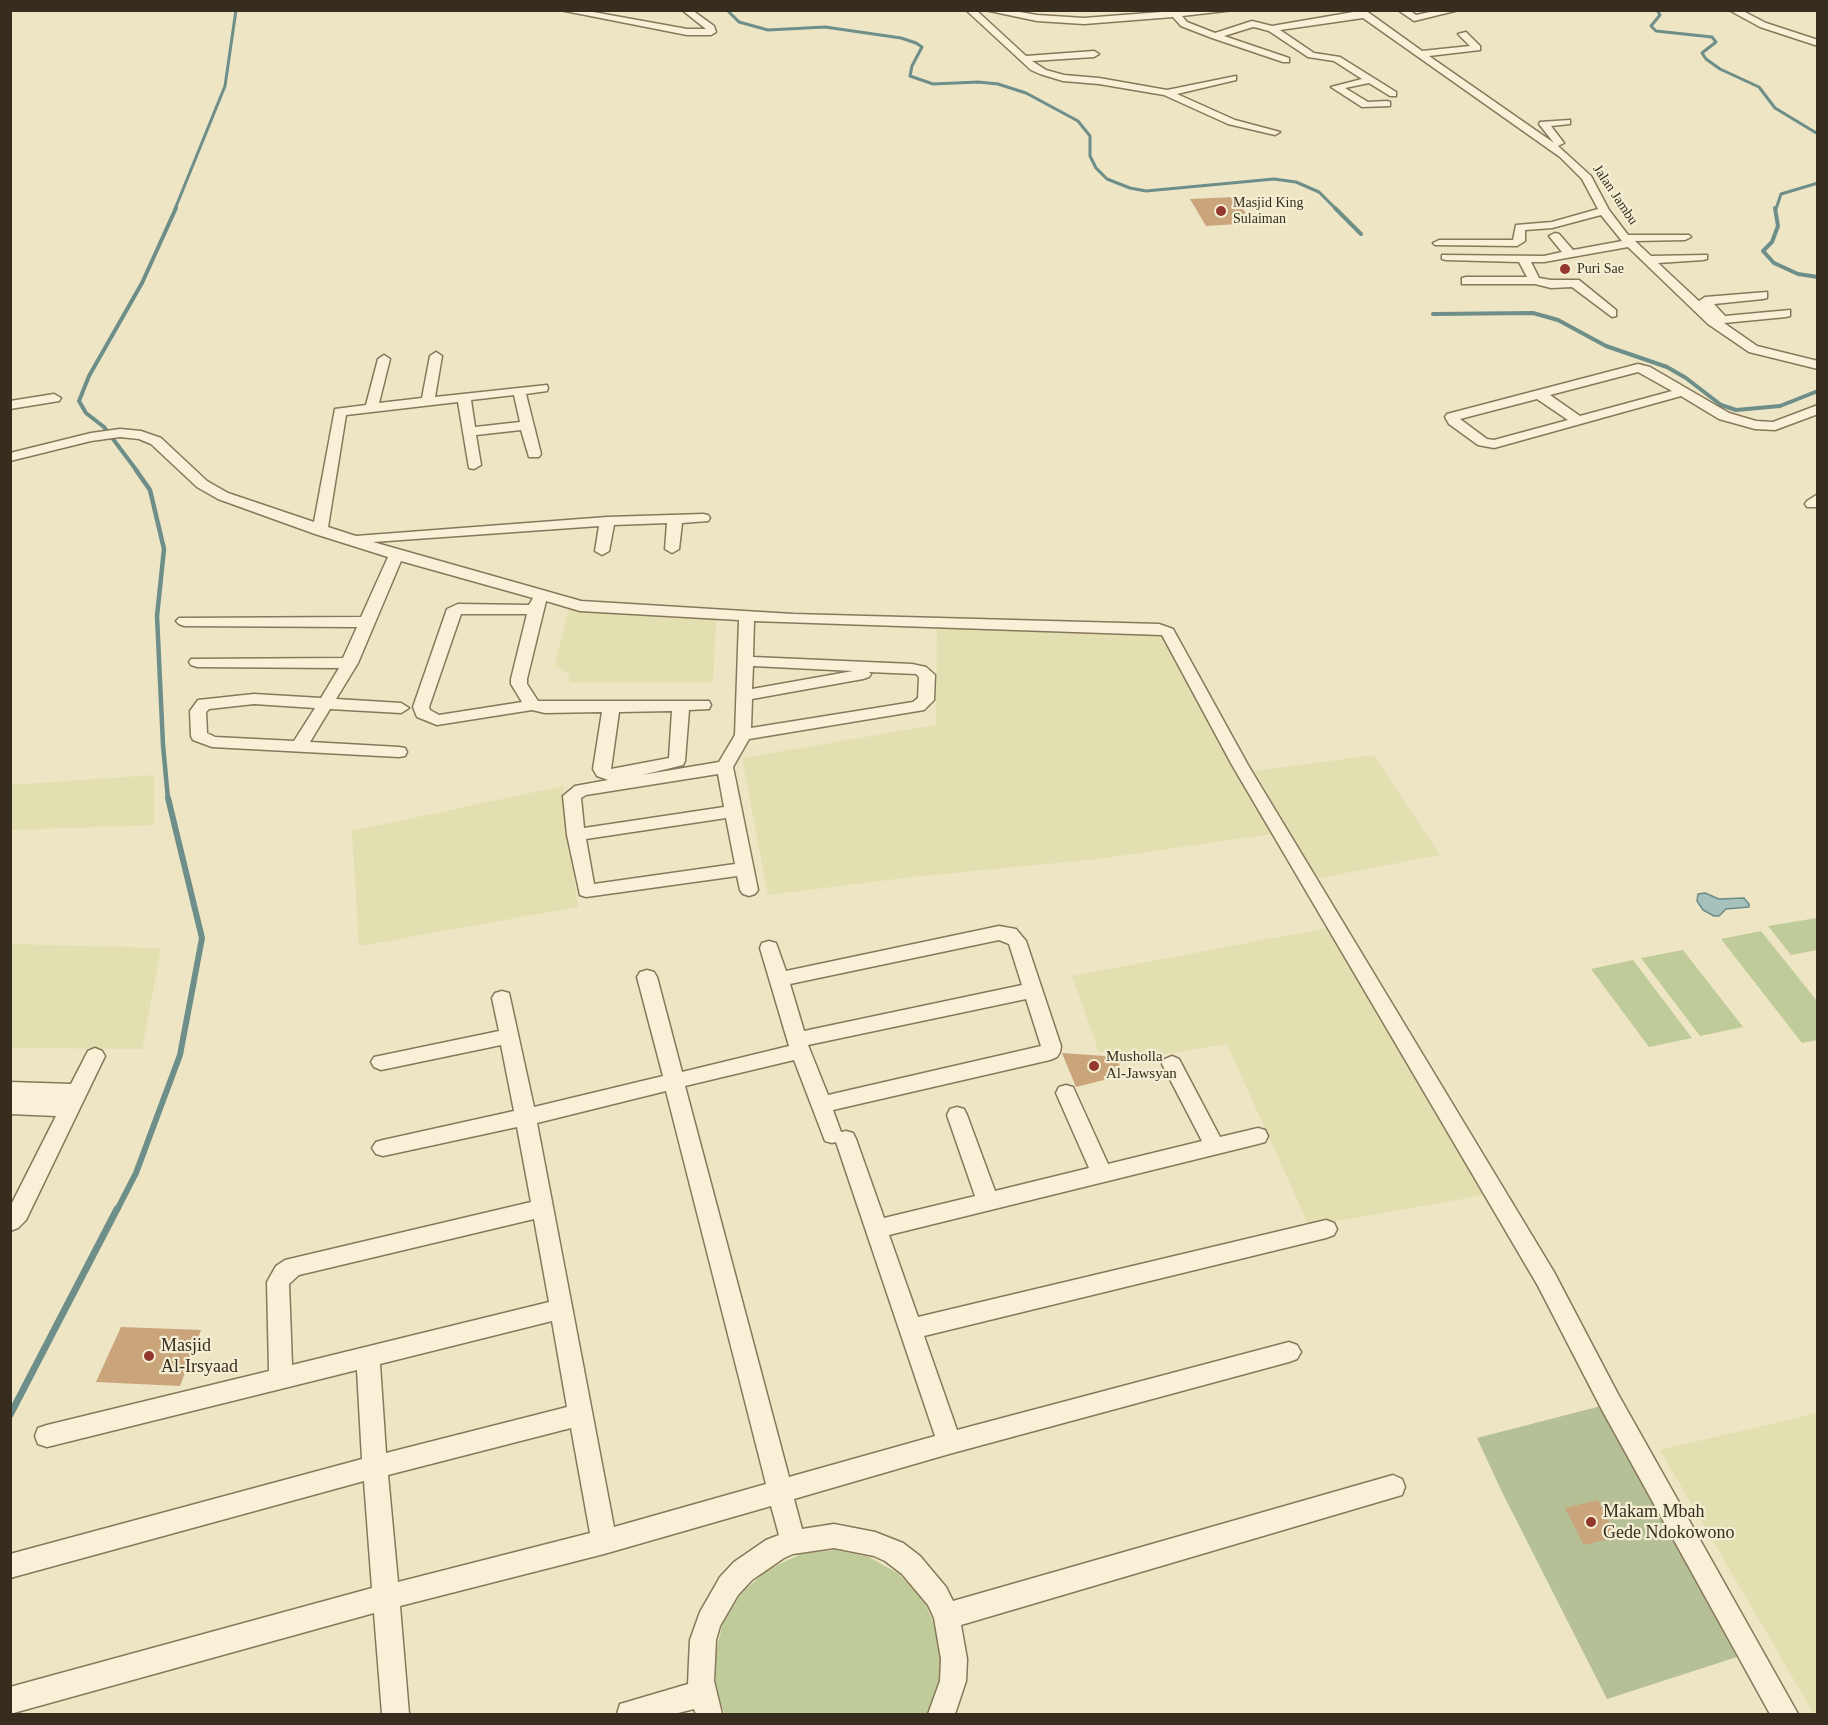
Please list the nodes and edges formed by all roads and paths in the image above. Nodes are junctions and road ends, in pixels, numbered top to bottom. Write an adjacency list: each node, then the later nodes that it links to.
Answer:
1 (564, 10): 2 (street)
2 (686, 10)
3 (970, 10): 18 (street)
4 (989, 10): 10 (street)
5 (1230, 10): 10 (street)
6 (1402, 10): 7 (street)
7 (1455, 10)
8 (1732, 10): 14 (street)
9 (1361, 13): 13 (street); 17 (street, Jalan Jambu)
10 (1174, 14): 12 (street)
11 (1463, 34): 17 (street)
12 (1215, 36): 13 (street); 15 (street)
13 (1274, 37): 15 (street); 21 (street)
14 (1818, 43)
15 (1247, 47): 19 (street)
16 (1094, 54): 18 (street)
17 (1419, 54): 26 (street, Jalan Jambu)
18 (1025, 59): 22 (street)
19 (1286, 60)
20 (1233, 78): 22 (street)
21 (1370, 80): 23 (street); 24 (street)
22 (1167, 93): 28 (street)
23 (1393, 94)
24 (1387, 104)
25 (1566, 122): 27 (street)
26 (1519, 123): 27 (street); 29 (street, Jalan Jambu)
27 (1547, 129): 29 (street)
28 (1275, 132)
29 (1564, 155): 30 (street, Jalan Jambu)
30 (1604, 211): 32 (street); 35 (street, Jalan Jambu)
31 (1491, 232): 32 (street)
32 (1519, 233): 36 (street)
33 (1555, 237): 37 (street)
34 (1685, 237): 35 (street)
35 (1628, 240): 37 (street); 41 (street, Jalan Jambu)
36 (1439, 243)
37 (1570, 254): 40 (street)
38 (1446, 257): 40 (street)
39 (1703, 257): 41 (street)
40 (1523, 259): 42 (street)
41 (1647, 260): 47 (street, Jalan Jambu)
42 (1535, 280): 43 (street); 45 (street)
43 (1466, 281)
44 (1763, 295): 47 (street)
45 (1612, 313)
46 (1786, 313): 47 (street)
47 (1717, 320): 50 (street, Jalan Jambu)
48 (436, 356): 57 (street)
49 (384, 359): 59 (street)
50 (1818, 365)
51 (542, 388): 52 (street)
52 (519, 391): 56 (street); 62 (street)
53 (1682, 392): 54 (street); 60 (street); 61 (street)
54 (1539, 394): 61 (street); 61 (street)
55 (54, 398): 58 (street)
56 (464, 398): 57 (street); 63 (street)
57 (428, 401): 59 (street)
58 (10, 405)
59 (372, 407): 70 (street)
60 (1818, 409)
61 (1577, 420)
62 (526, 425): 63 (street); 64 (street)
63 (470, 432): 66 (street)
64 (534, 454)
65 (10, 458): 70 (street)
66 (474, 465)
67 (703, 518): 68 (street)
68 (675, 519): 69 (street); 72 (street)
69 (606, 521): 71 (street); 73 (street)
70 (320, 531): 71 (street)
71 (353, 540): 74 (street)
72 (672, 549)
73 (602, 550)
74 (396, 555): 75 (street); 78 (street)
75 (537, 603): 76 (street); 85 (street); 85 (street)
76 (747, 616): 80 (street); 146 (street)
77 (184, 621): 78 (street)
78 (366, 622): 81 (street)
79 (197, 662): 81 (street)
80 (745, 662): 82 (street); 83 (street)
81 (350, 663): 84 (street)
82 (895, 669): 83 (street); 90 (street)
83 (743, 696): 90 (street)
84 (326, 703): 89 (street); 91 (street); 91 (street)
85 (532, 705): 88 (street)
86 (681, 705): 87 (street); 88 (street); 88 (street)
87 (704, 705)
88 (611, 707)
89 (400, 708)
90 (743, 735): 93 (street)
91 (299, 747): 92 (street)
92 (399, 752)
93 (725, 767): 94 (street); 95 (street)
94 (734, 812): 95 (street); 96 (street)
95 (576, 835): 96 (street)
96 (745, 869): 97 (street)
97 (749, 890)
98 (769, 948): 100 (street)
99 (647, 976): 108 (street)
100 (779, 979): 101 (street); 104 (street)
101 (1034, 990): 104 (street); 112 (street)
102 (502, 998): 103 (street)
103 (510, 1036): 106 (street); 115 (street)
104 (799, 1046): 108 (street); 112 (street)
105 (95, 1056): 111 (street)
106 (381, 1062)
107 (1172, 1064): 117 (street)
108 (673, 1080): 115 (street); 135 (street)
109 (10, 1090): 111 (street)
110 (1066, 1093): 119 (street)
111 (74, 1100): 113 (street); 122 (street)
112 (820, 1105): 124 (street)
113 (10, 1106)
114 (957, 1115): 120 (street)
115 (526, 1117): 118 (street); 121 (street)
116 (1258, 1136): 117 (street)
117 (1215, 1147): 119 (street)
118 (383, 1148)
119 (1102, 1173): 120 (street)
120 (988, 1201): 124 (street)
121 (543, 1208): 125 (street); 129 (street)
122 (10, 1222)
123 (1326, 1229): 126 (street)
124 (876, 1230): 126 (street)
125 (561, 1309): 128 (street); 130 (street)
126 (910, 1329): 132 (street)
127 (1288, 1352): 132 (street)
128 (368, 1356): 129 (street); 133 (street)
129 (281, 1378): 131 (street)
130 (582, 1414): 133 (street); 136 (street)
131 (47, 1436)
132 (949, 1443): 135 (street)
133 (375, 1467): 138 (street); 139 (street)
134 (1393, 1487): 140 (street)
135 (780, 1492): 136 (street); 137 (street)
136 (604, 1542): 139 (street)
137 (793, 1542): 140 (street); 142 (street)
138 (10, 1566)
139 (387, 1597): 141 (street); 143 (street)
140 (947, 1616): 145 (street)
141 (10, 1701)
142 (706, 1704): 144 (street)
143 (396, 1714)
144 (630, 1714)
145 (942, 1714)
146 (1785, 1714)

